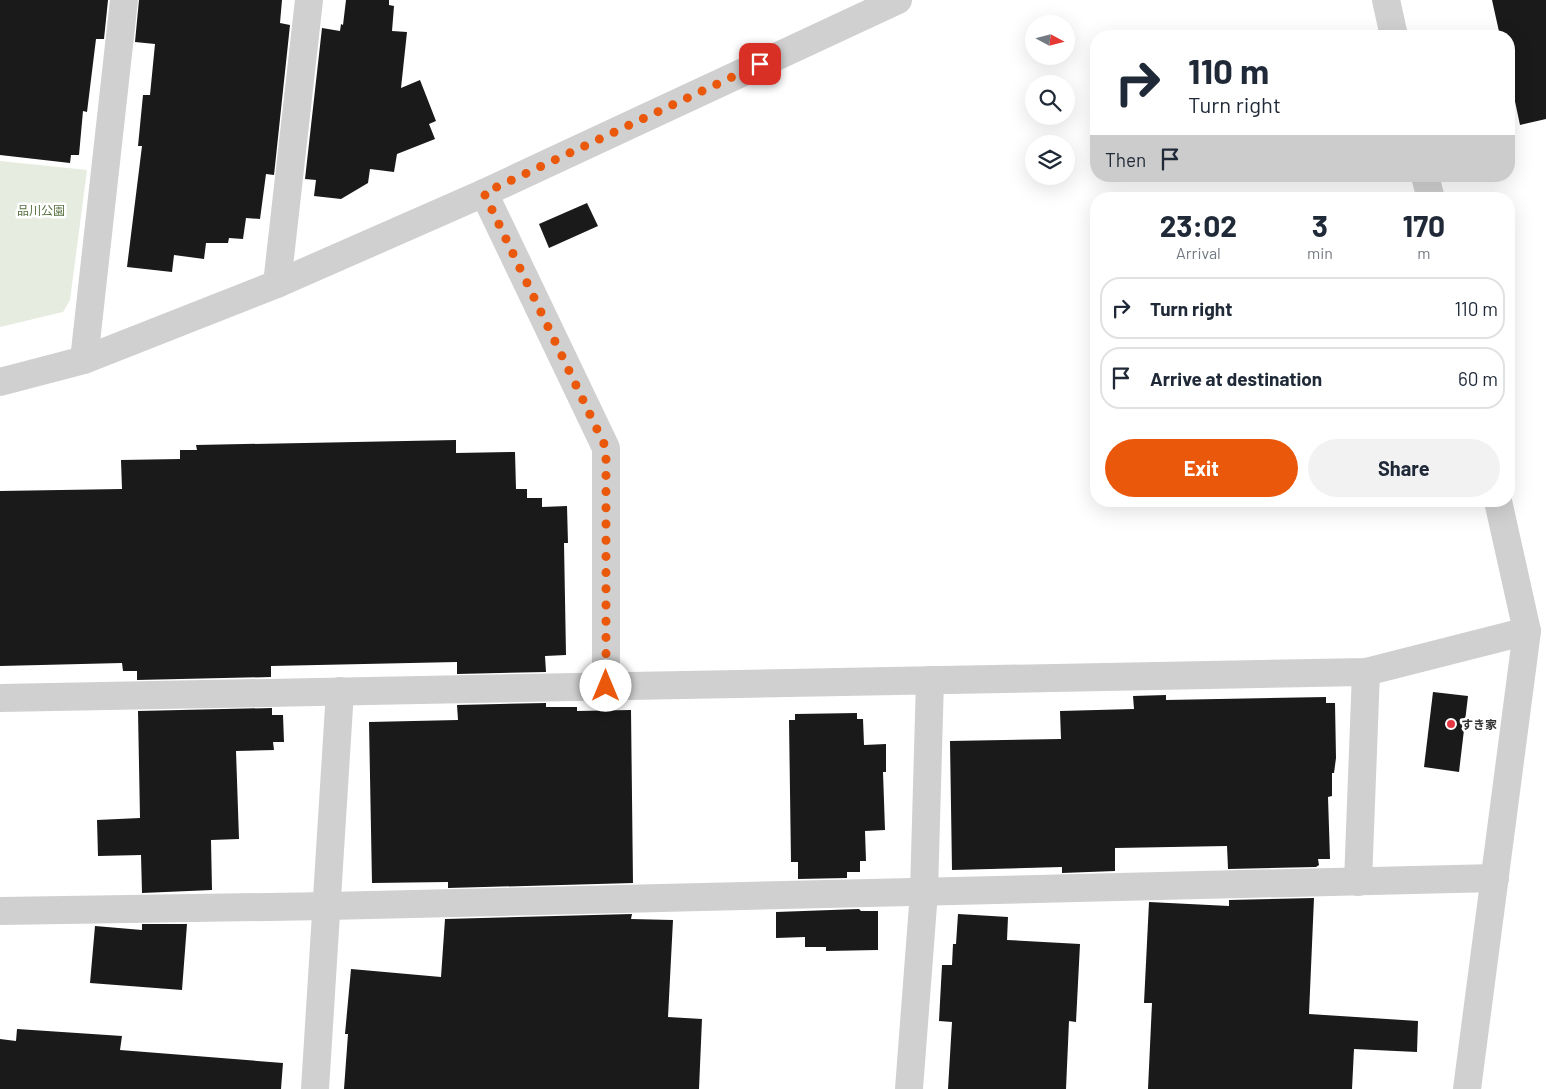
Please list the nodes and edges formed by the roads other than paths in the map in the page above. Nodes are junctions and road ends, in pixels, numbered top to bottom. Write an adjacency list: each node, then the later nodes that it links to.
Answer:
1 (124, 0): 8 (street)
2 (310, 0): 7 (street)
3 (898, 0): 6 (street)
4 (1386, 0): 5 (street)
5 (1393, 30)
6 (484, 193): 7 (street); 14 (street)
7 (277, 284): 8 (street)
8 (84, 360): 9 (street)
9 (0, 382)
10 (1499, 507): 11 (street)
11 (1527, 631): 12 (street); 17 (street)
12 (1366, 672): 13 (street); 18 (street)
13 (930, 680): 14 (street); 19 (street)
14 (606, 686): 15 (street)
15 (340, 691): 16 (street); 20 (street)
16 (0, 698)
17 (1495, 878): 18 (street); 24 (street)
18 (1358, 882): 19 (street)
19 (924, 892): 20 (street); 23 (street)
20 (328, 906): 21 (street); 22 (street)
21 (0, 911)
22 (315, 1089)
23 (909, 1089)
24 (1467, 1089)

